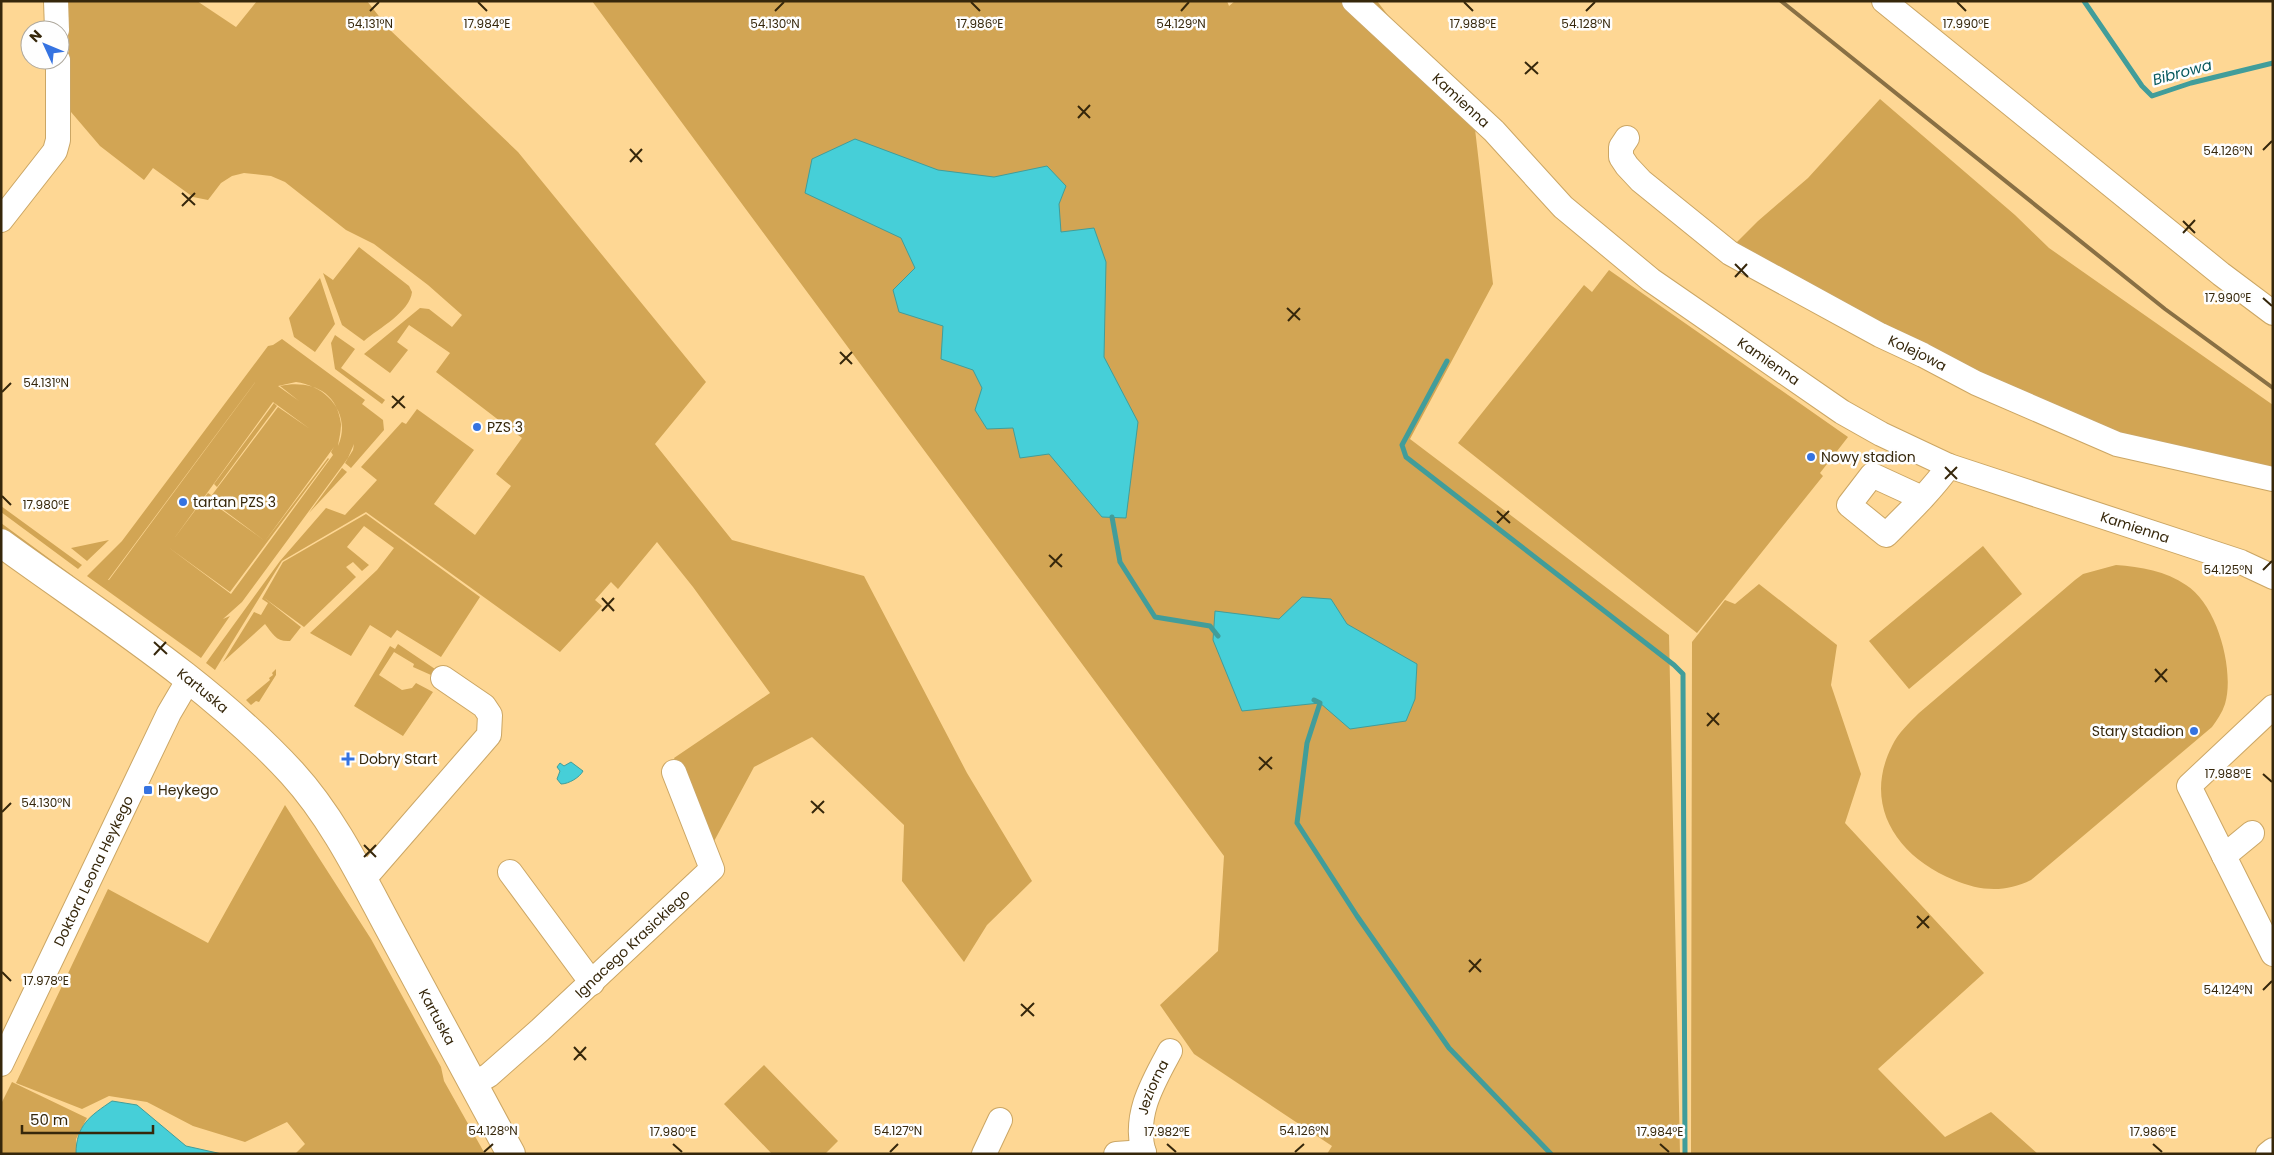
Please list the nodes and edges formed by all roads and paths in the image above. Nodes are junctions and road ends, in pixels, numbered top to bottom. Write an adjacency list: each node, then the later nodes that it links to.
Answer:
1 (56, 1): 4 (street)
2 (1354, 1): 9 (street, Kamienna)
3 (1884, 1): 8 (street)
4 (56, 20)
5 (58, 70): 7 (street)
6 (1627, 138): 10 (street, Kolejowa)
7 (1, 220)
8 (2273, 313)
9 (1949, 466): 11 (street); 13 (street, Kamienna)
10 (2273, 480)
11 (1922, 498)
12 (1, 543): 15 (main road, Kartuska)
13 (2273, 577)
14 (443, 678): 21 (street)
15 (189, 680): 21 (main road, Kartuska); 25 (street, Doktora Leona Heykego)
16 (2273, 707): 19 (street)
17 (674, 772): 23 (street, Ignacego Krasickiego)
18 (2252, 833): 19 (street)
19 (2224, 856): 22 (street)
20 (510, 872): 23 (street)
21 (363, 880): 26 (main road, Kartuska)
22 (2273, 954)
23 (592, 983): 26 (street, Ignacego Krasickiego)
24 (1170, 1051): 29 (street, Jeziorna)
25 (1, 1064)
26 (474, 1084): 30 (main road, Kartuska)
27 (1000, 1120): 31 (street)
28 (2273, 1150): 33 (street)
29 (1144, 1153): 32 (street)
30 (511, 1154)
31 (984, 1154)
32 (1116, 1154)
33 (2268, 1154)

